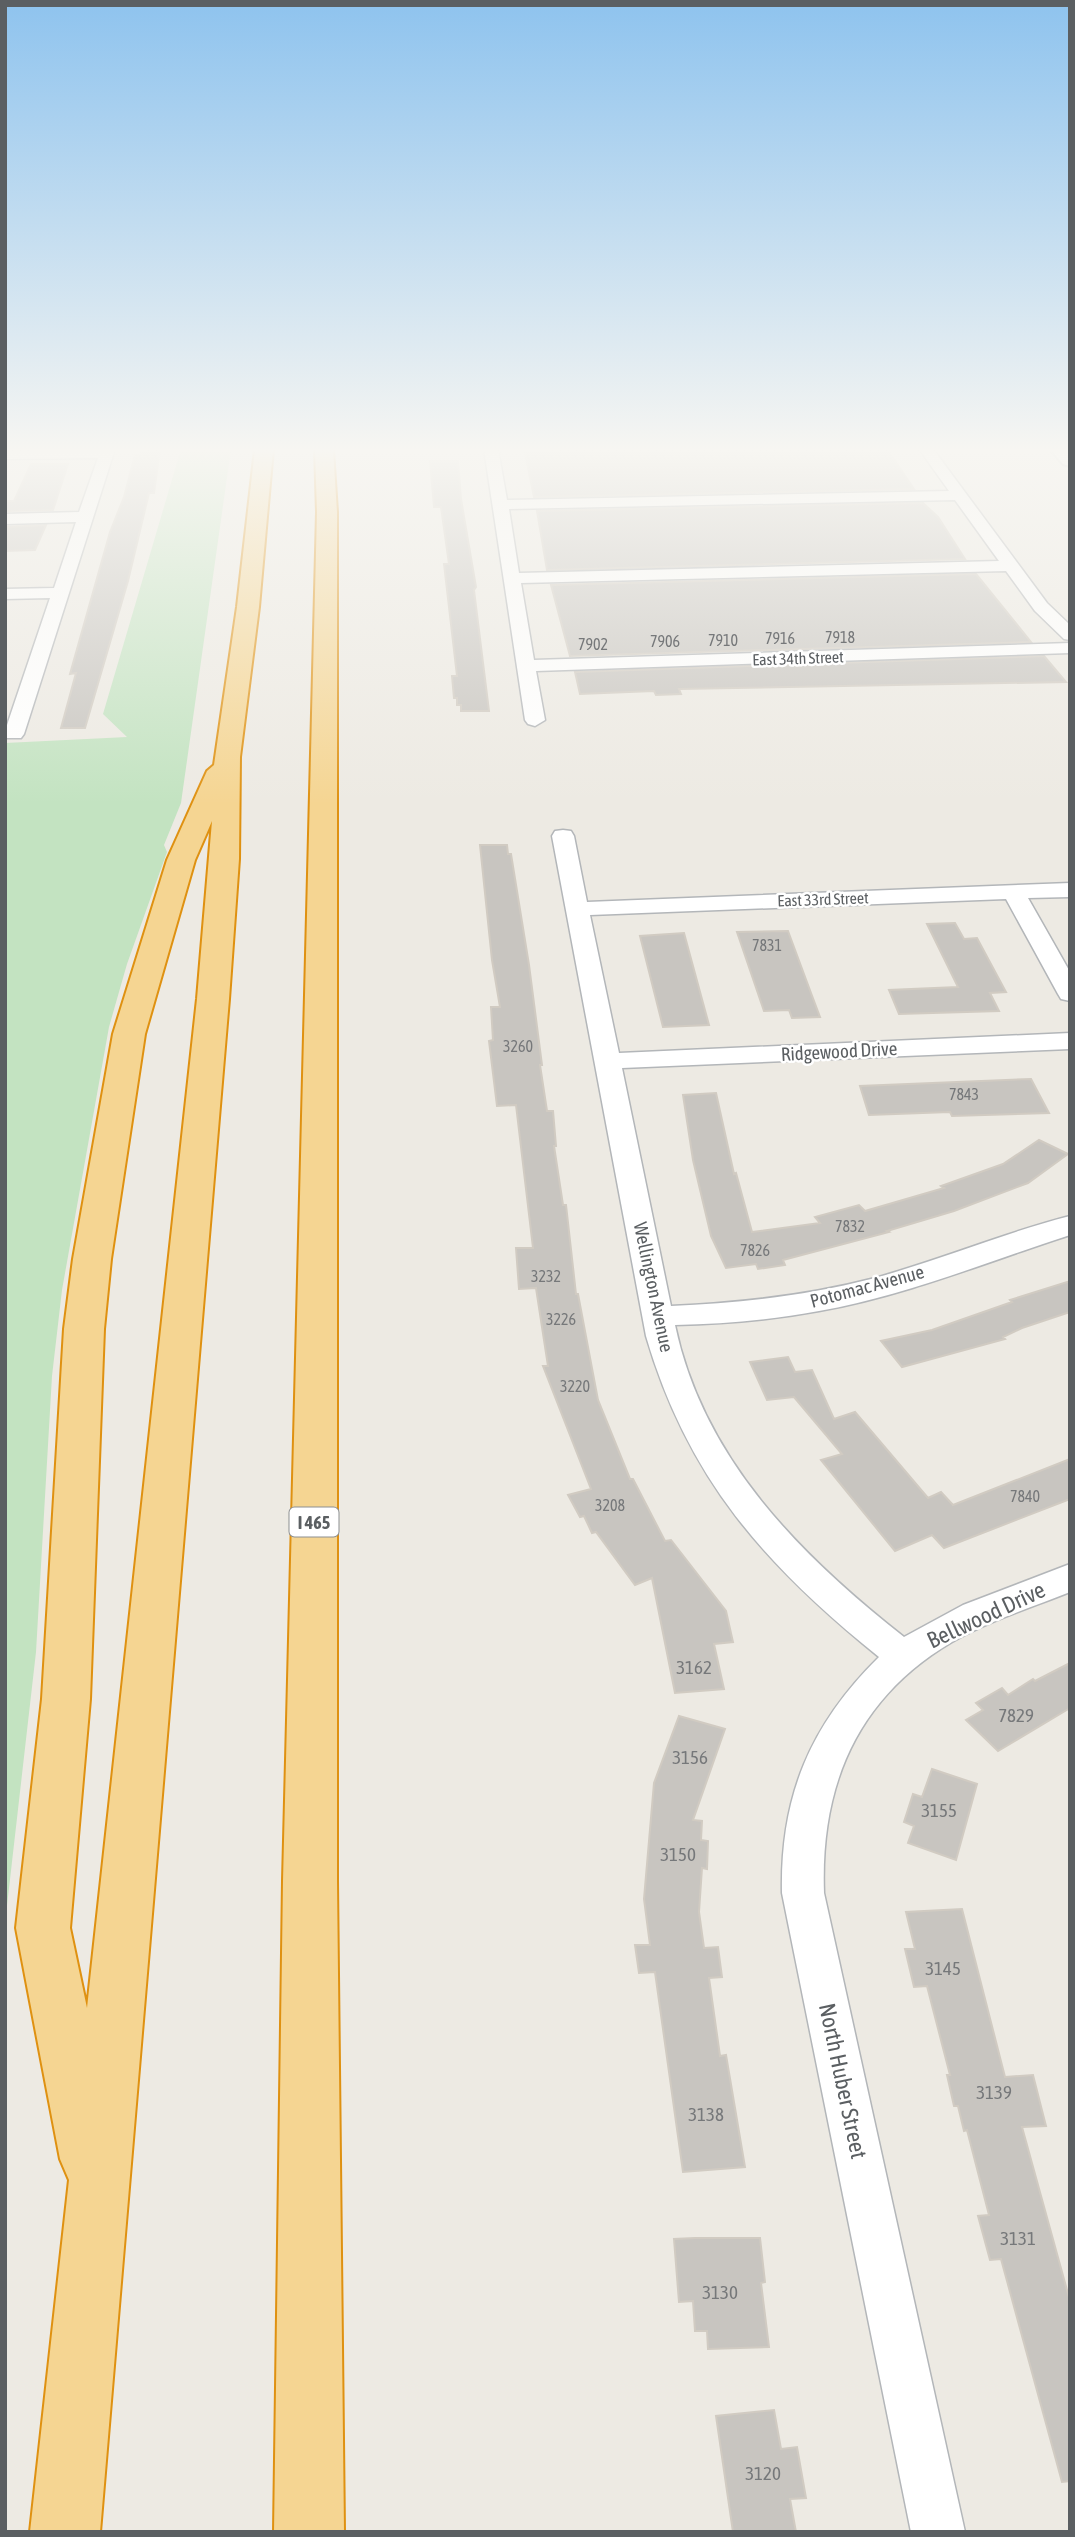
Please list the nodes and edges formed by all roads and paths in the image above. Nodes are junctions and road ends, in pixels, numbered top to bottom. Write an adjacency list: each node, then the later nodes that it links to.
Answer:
1 (69, 567): 8 (street)
2 (252, 567): 17 (highway)
3 (326, 567): 31 (highway, I 465)
4 (510, 567): 7 (street)
5 (953, 567): 7 (street)
6 (1012, 567): 10 (street)
7 (512, 578): 12 (street)
8 (61, 593): 9 (street); 13 (street)
9 (5, 594)
10 (1070, 635)
11 (1070, 648): 12 (street, East 34th Street)
12 (526, 666): 15 (street)
13 (31, 683): 14 (street); 16 (street)
14 (5, 684)
15 (535, 720)
16 (15, 734)
17 (227, 757): 29 (highway); 29 (highway)
18 (563, 836): 21 (street, Wellington Avenue)
19 (1070, 890): 20 (street, East 33rd Street)
20 (1013, 892): 21 (street, East 33rd Street); 22 (street)
21 (577, 909): 24 (street, Wellington Avenue)
22 (1070, 994)
23 (1070, 1041): 24 (street, Ridgewood Drive)
24 (608, 1061): 26 (street, Wellington Avenue)
25 (1070, 1225): 26 (street, Potomac Avenue)
26 (659, 1316): 28 (street, Wellington Avenue)
27 (1070, 1577): 28 (street, Bellwood Drive)
28 (904, 1657): 32 (street, North Huber Street)
29 (99, 2198): 30 (highway)
30 (65, 2532)
31 (309, 2532)
32 (938, 2532)

